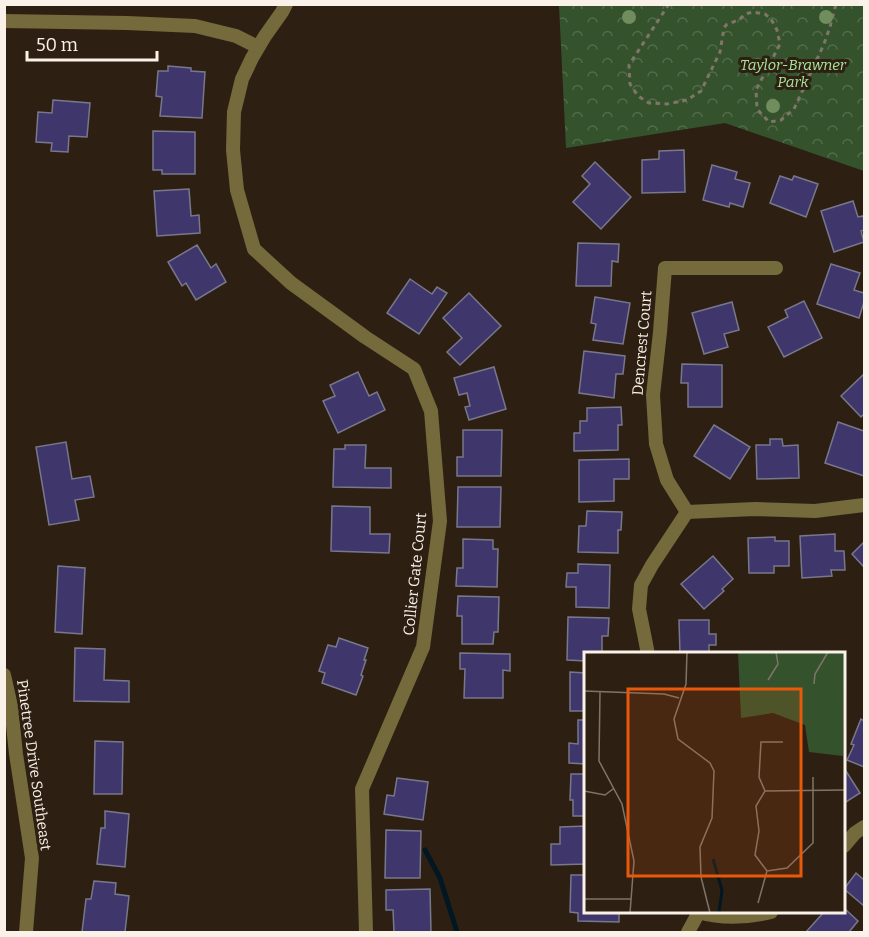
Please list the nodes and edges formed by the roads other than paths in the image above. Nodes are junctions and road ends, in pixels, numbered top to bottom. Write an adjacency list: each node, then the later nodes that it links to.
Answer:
1 (286, 4): 3 (street, Collier Gate Court)
2 (4, 21): 3 (street)
3 (258, 47): 15 (street, Collier Gate Court)
4 (776, 268): 6 (street, Dencrest Court)
5 (864, 505): 6 (street)
6 (687, 512): 7 (street)
7 (648, 652)
8 (4, 675): 14 (street, Pinetree Drive Southeast)
9 (864, 827): 10 (street)
10 (845, 844)
11 (698, 913): 16 (street)
12 (703, 913): 13 (street)
13 (766, 913)
14 (26, 933)
15 (366, 933)
16 (688, 933)

